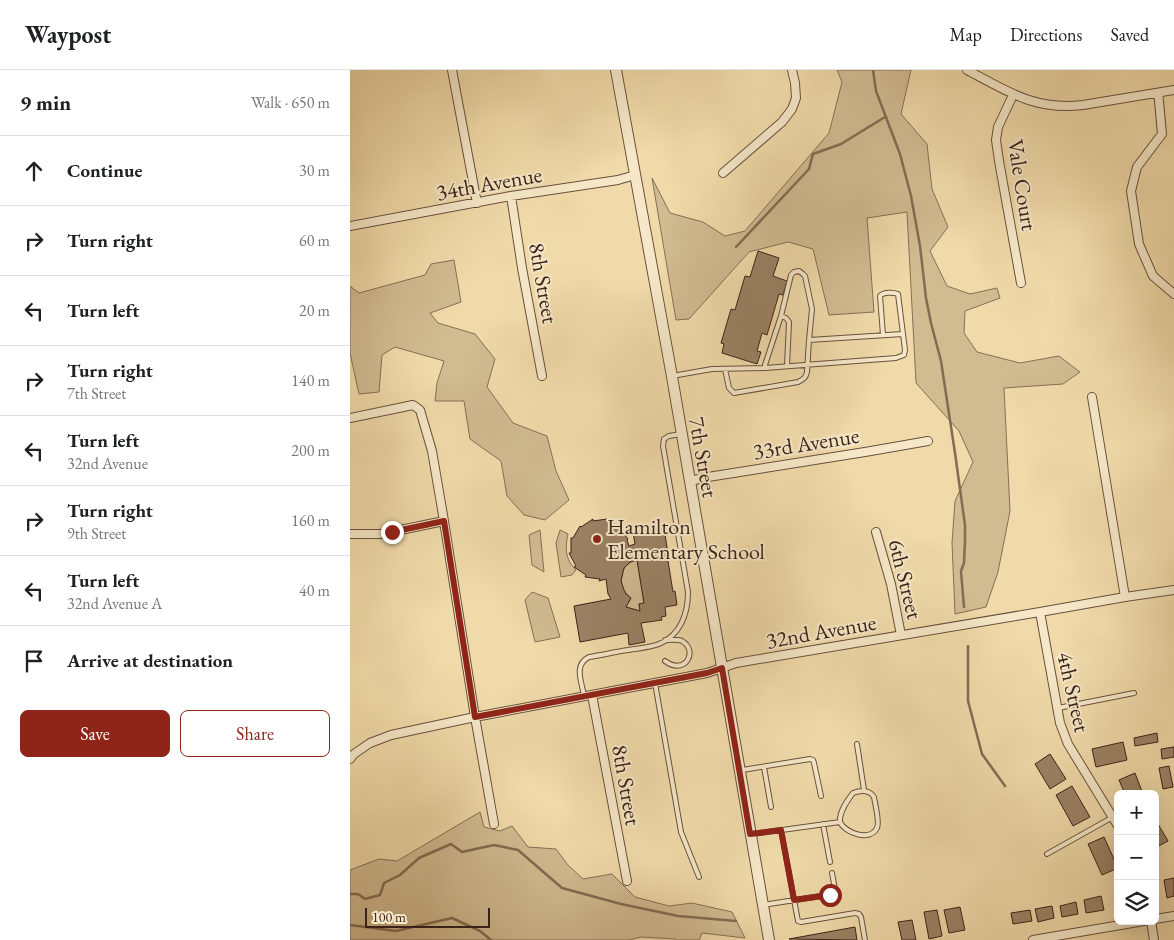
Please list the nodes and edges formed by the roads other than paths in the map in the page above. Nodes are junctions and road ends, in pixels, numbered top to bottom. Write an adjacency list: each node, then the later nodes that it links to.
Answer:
1 (452, 70): 11 (street)
2 (616, 70): 9 (street, 7th Street)
3 (792, 70): 8 (street)
4 (967, 70): 7 (street)
5 (1174, 90): 6 (street)
6 (1158, 93): 7 (street); 14 (street)
7 (1014, 95): 13 (street, Vale Court)
8 (723, 173)
9 (635, 176): 10 (street, 34th Avenue); 24 (street, 7th Street)
10 (511, 196): 11 (street, 34th Avenue); 23 (street, 8th Street)
11 (477, 203): 12 (street, 34th Avenue)
12 (350, 226)
13 (1021, 283)
14 (1174, 294)
15 (780, 316): 18 (lane); 20 (lane); 21 (lane)
16 (903, 334): 17 (lane); 17 (lane); 19 (lane)
17 (883, 335): 18 (lane)
18 (808, 340): 19 (lane)
19 (807, 364): 20 (lane); 22 (lane)
20 (787, 366): 21 (lane)
21 (765, 368): 22 (lane)
22 (725, 369): 24 (lane)
23 (542, 376)
24 (672, 376): 27 (street, 7th Street)
25 (1092, 397): 34 (street)
26 (350, 418): 30 (street)
27 (681, 434): 29 (street, 7th Street); 37 (lane)
28 (928, 440): 29 (street, 33rd Avenue)
29 (690, 481): 39 (street, 7th Street)
30 (444, 521): 32 (street); 44 (street)
31 (876, 532): 36 (street, 6th Street)
32 (350, 534)
33 (1174, 590): 34 (street, 32nd Avenue)
34 (1125, 597): 35 (street, 32nd Avenue)
35 (1040, 612): 36 (street, 32nd Avenue); 43 (street, 4th Street)
36 (901, 635): 39 (street, 32nd Avenue)
37 (665, 640): 38 (lane); 42 (lane)
38 (664, 661)
39 (722, 668): 40 (street, 32nd Avenue); 48 (street, 7th Street)
40 (655, 683): 42 (street, 32nd Avenue); 62 (lane)
41 (1134, 693): 43 (lane)
42 (588, 695): 44 (street, 32nd Avenue); 63 (street, 8th Street)
43 (1057, 708): 52 (street, 4th Street)
44 (475, 717): 46 (street, 32nd Avenue); 55 (street)
45 (857, 744): 49 (lane)
46 (350, 758)
47 (764, 766): 48 (lane); 50 (lane); 51 (lane)
48 (739, 771): 58 (street, 7th Street)
49 (864, 790): 54 (lane); 54 (lane)
50 (821, 796)
51 (770, 807)
52 (1112, 817): 53 (street, 4th Street); 59 (lane)
53 (1114, 820)
54 (840, 822): 56 (lane)
55 (494, 824)
56 (823, 824): 57 (lane); 60 (lane)
57 (781, 830): 58 (lane); 64 (lane)
58 (750, 834): 65 (street, 7th Street)
59 (1047, 854)
60 (830, 862)
61 (832, 873): 64 (lane)
62 (699, 878)
63 (626, 881)
64 (794, 900): 65 (lane); 71 (lane)
65 (763, 906): 70 (street, 7th Street)
66 (1174, 916): 67 (street)
67 (1159, 918)
68 (1121, 925): 72 (street)
69 (1152, 925): 73 (street)
70 (769, 940)
71 (865, 940)
72 (1033, 940)
73 (1154, 940)

